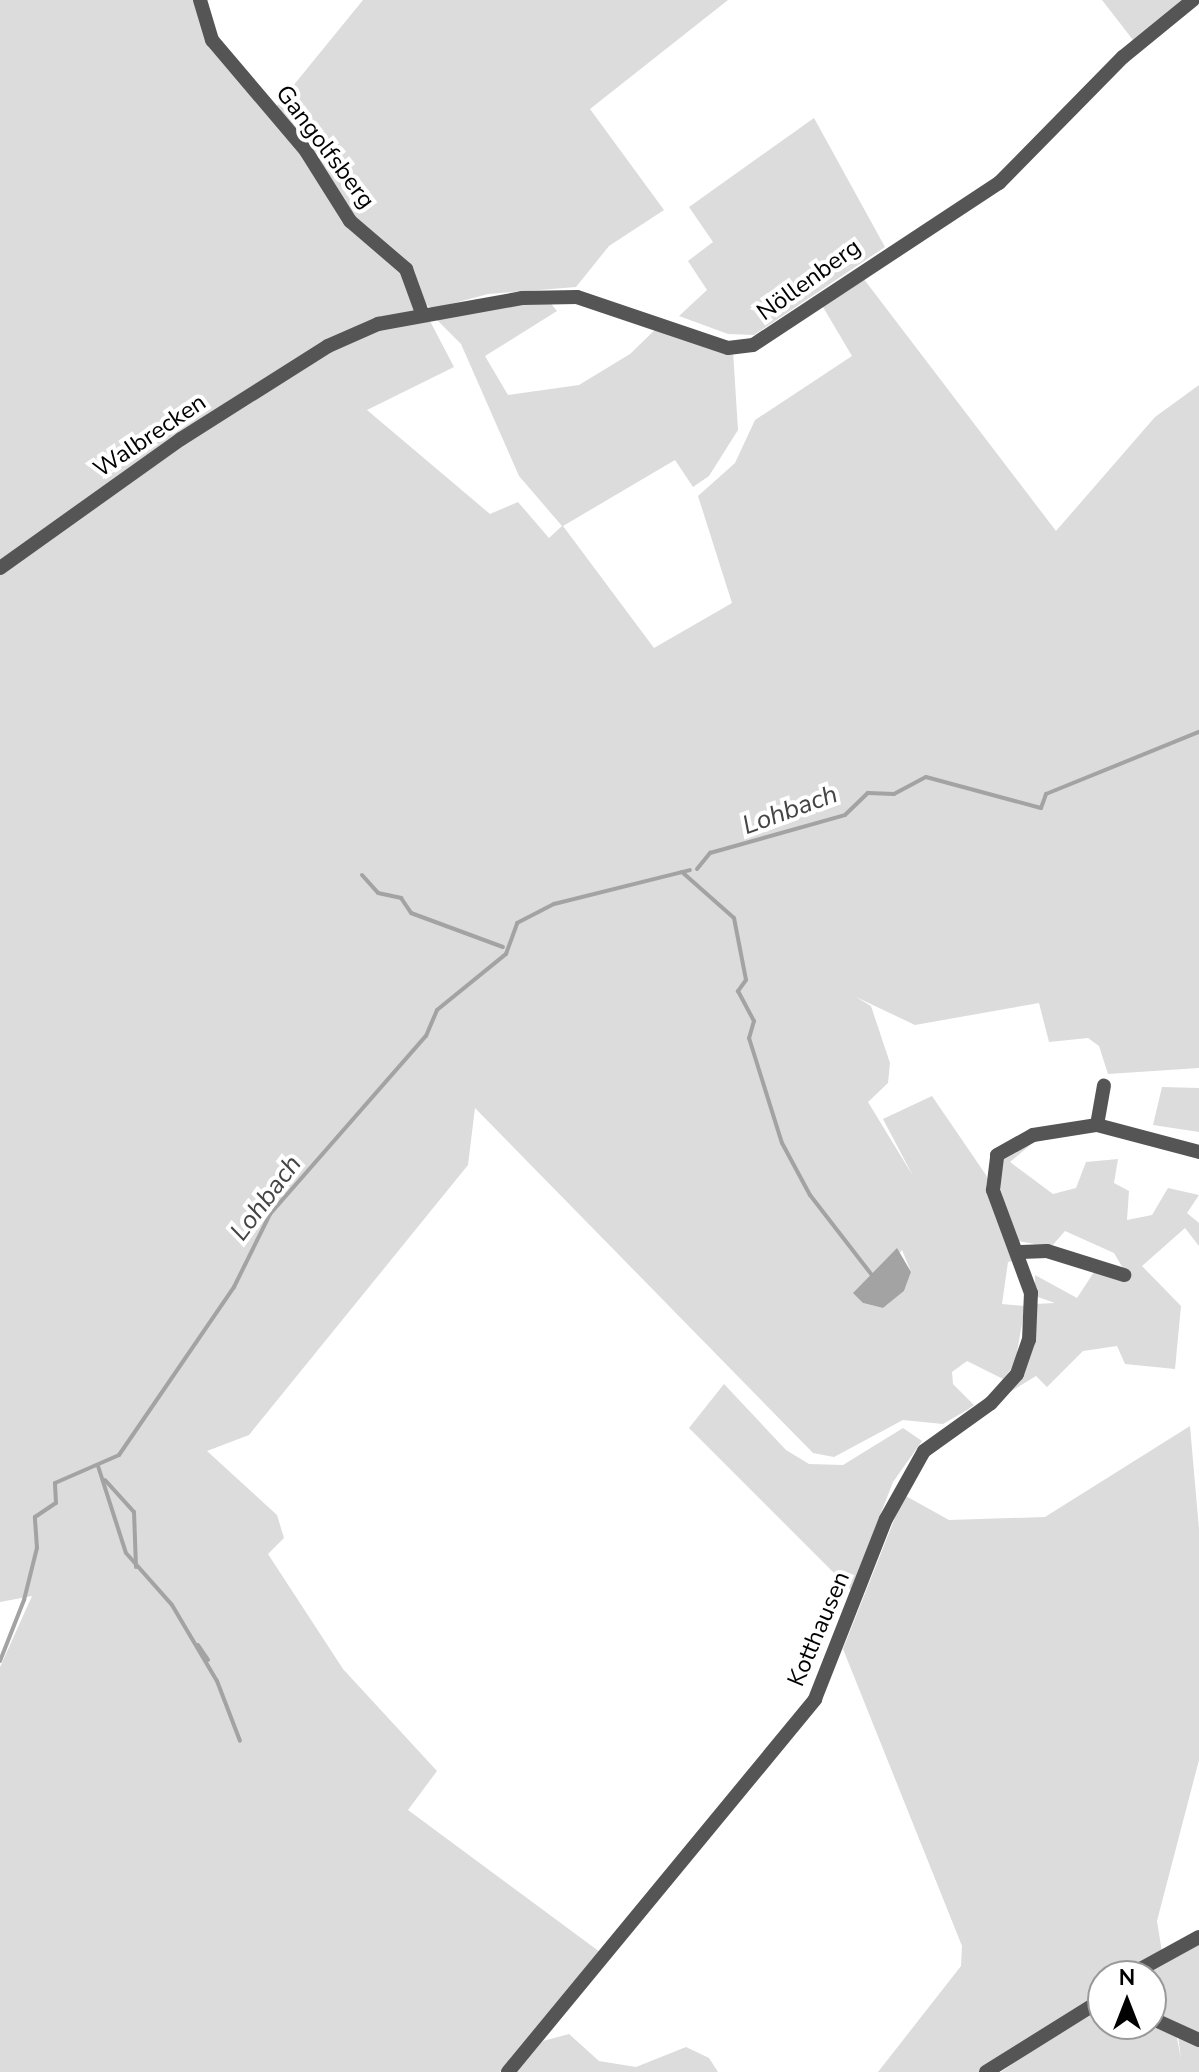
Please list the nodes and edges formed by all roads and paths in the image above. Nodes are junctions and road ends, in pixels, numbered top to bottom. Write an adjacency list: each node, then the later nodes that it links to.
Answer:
1 (200, 0): 3 (street, Gangolfsberg)
2 (1193, 0): 3 (street, Nöllenberg)
3 (422, 313): 4 (street, Nöllenberg)
4 (328, 346): 5 (street, Walbrecken)
5 (0, 568)
6 (1104, 1086): 7 (street)
7 (1097, 1125): 8 (street, Kotthausen); 9 (street, Kotthausen)
8 (1199, 1152)
9 (1021, 1252): 10 (street); 16 (street, Kotthausen)
10 (1124, 1275)
11 (1199, 1937): 12 (street)
12 (1157, 1960)
13 (1087, 2009): 17 (street)
14 (1167, 2025): 15 (street)
15 (1199, 2040)
16 (508, 2072)
17 (986, 2072)

